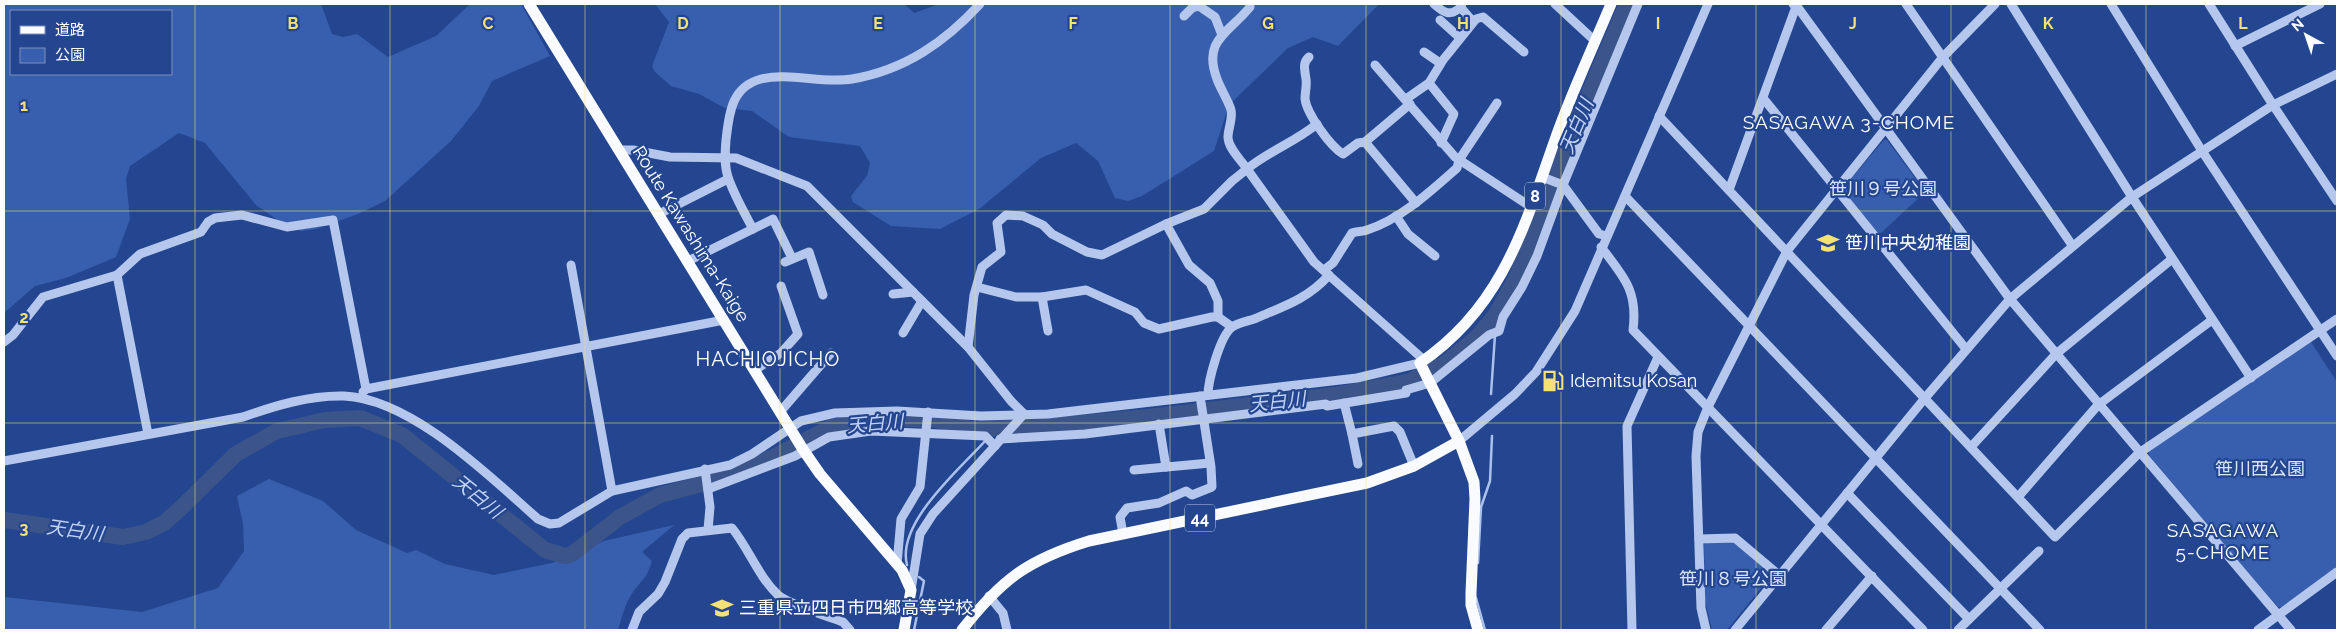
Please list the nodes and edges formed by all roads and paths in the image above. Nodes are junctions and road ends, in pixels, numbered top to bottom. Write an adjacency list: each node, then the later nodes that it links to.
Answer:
1 (529, 4): 42 (main road, Route Kawashima-Kaige)
2 (980, 4): 44 (street)
3 (1250, 4): 21 (street)
4 (1434, 4): 16 (street)
5 (1555, 4): 23 (street)
6 (1611, 4): 23 (main road, 8)
7 (1638, 4): 49 (street)
8 (1708, 4): 37 (street)
9 (1795, 4): 33 (street); 39 (street)
10 (1906, 4): 28 (street)
11 (1995, 4): 28 (street)
12 (2011, 4): 53 (street)
13 (2112, 4): 43 (street)
14 (2209, 4): 24 (street)
15 (2320, 4): 17 (street)
16 (1461, 5): 20 (street)
17 (2304, 7): 24 (street)
18 (1184, 16): 21 (street)
19 (1440, 20): 22 (street)
20 (1473, 22): 22 (street); 26 (street)
21 (1222, 35): 46 (street)
22 (1460, 38): 29 (street)
23 (1595, 41): 47 (main road, 8)
24 (2235, 46): 36 (street)
25 (1424, 52): 29 (street)
26 (1524, 52)
27 (1309, 57): 38 (street)
28 (1943, 57): 39 (street); 62 (street)
29 (1440, 63): 32 (street)
30 (1375, 65): 34 (street)
31 (2337, 74): 36 (street)
32 (1429, 83): 34 (street); 41 (street)
33 (1763, 98): 50 (street); 51 (street)
34 (1408, 102): 40 (street); 41 (street)
35 (1497, 103): 45 (street)
36 (2273, 105): 43 (street); 54 (street)
37 (1659, 116): 51 (street); 52 (street)
38 (1317, 124): 40 (street); 46 (street)
39 (1885, 128): 50 (street); 77 (street)
40 (1365, 142): 55 (street)
41 (1441, 143): 45 (street)
42 (620, 150): 44 (street); 57 (main road, Route Kawashima-Kaige)
43 (2202, 151): 53 (street); 85 (street)
44 (725, 157): 48 (street); 73 (street)
45 (1459, 160): 55 (street); 56 (street)
46 (1247, 169): 59 (street); 69 (street)
47 (1542, 177): 49 (street); 56 (main road, 8)
48 (728, 179): 57 (street); 60 (street)
49 (1563, 185): 61 (street); 99 (street)
50 (1837, 188): 64 (street); 91 (street)
51 (1729, 190): 64 (street)
52 (1626, 196): 61 (street); 84 (street)
53 (2132, 197): 62 (street); 66 (street)
54 (2337, 201)
55 (1416, 203): 58 (street)
56 (1531, 207): 96 (main road, 8)
57 (658, 214): 67 (main road, Route Kawashima-Kaige)
58 (1396, 216): 65 (street); 69 (street)
59 (1166, 224): 72 (street); 79 (street)
60 (753, 229): 67 (street); 75 (street)
61 (1607, 236): 63 (street)
62 (2072, 245): 77 (street)
63 (1602, 247): 95 (street); 117 (street)
64 (1787, 251): 84 (street); 103 (street)
65 (1436, 256)
66 (2172, 259): 82 (street); 93 (street)
67 (688, 261): 81 (main road, Route Kawashima-Kaige)
68 (570, 265): 89 (street)
69 (1327, 273): 83 (street); 96 (street)
70 (117, 275): 88 (street); 100 (street); 113 (street)
71 (781, 286): 97 (street)
72 (977, 287): 76 (street); 90 (street)
73 (913, 292): 74 (street); 78 (street)
74 (893, 294)
75 (823, 295)
76 (1042, 297): 79 (street); 86 (street)
77 (2010, 299): 91 (street); 93 (street)
78 (922, 301): 87 (street); 90 (street)
79 (1218, 317): 83 (street)
80 (2337, 319): 85 (street)
81 (724, 320): 89 (street); 97 (main road, Route Kawashima-Kaige)
82 (2212, 320): 98 (street); 105 (street)
83 (1232, 327): 101 (street)
84 (1749, 327): 106 (street); 121 (street)
85 (2320, 330): 94 (street); 98 (street)
86 (1048, 331)
87 (903, 333)
88 (4, 342)
89 (586, 346): 100 (street); 130 (street)
90 (968, 347): 109 (street)
91 (1966, 349): 103 (street)
92 (831, 352): 107 (street)
93 (2056, 354): 105 (street); 118 (street)
94 (2337, 356)
95 (1658, 357): 106 (street); 154 (street)
96 (1422, 361): 99 (main road); 101 (street)
97 (755, 370): 107 (main road, Route Kawashima-Kaige)
98 (2251, 378): 120 (street)
99 (1429, 382): 104 (street); 117 (main road)
100 (366, 389): 102 (street)
101 (1203, 397): 109 (street); 110 (street)
102 (358, 398): 113 (street); 130 (street)
103 (1925, 398): 118 (street); 121 (street)
104 (1344, 402): 110 (street); 115 (street)
105 (2098, 405): 120 (street); 132 (street)
106 (1708, 407): 133 (street); 136 (street)
107 (780, 412): 112 (main road, Route Kawashima-Kaige)
108 (928, 414): 109 (street); 112 (street); 114 (street)
109 (1024, 414): 116 (street)
110 (1203, 418): 111 (street); 123 (street)
111 (1159, 424): 116 (street); 126 (street)
112 (790, 427): 119 (main road, Route Kawashima-Kaige); 127 (street)
113 (148, 434): 122 (street)
114 (926, 434): 116 (street); 119 (street); 138 (street)
115 (1352, 434): 124 (street); 125 (street)
116 (993, 441): 143 (street)
117 (1459, 441): 125 (main road, 44); 153 (main road)
118 (1971, 447): 132 (street)
119 (804, 451): 129 (street); 138 (main road, Route Kawashima-Kaige)
120 (2139, 453): 132 (street); 145 (street)
121 (1876, 458): 131 (street); 142 (street)
122 (4, 461)
123 (1210, 462): 126 (street); 135 (street)
124 (1358, 464)
125 (1414, 466): 135 (main road, 44)
126 (1166, 467): 128 (street)
127 (706, 469): 129 (street); 130 (street)
128 (1134, 470)
129 (708, 489): 134 (street)
130 (612, 491)
131 (1847, 492): 133 (street); 146 (street)
132 (2018, 497)
133 (1822, 523): 140 (street); 141 (street)
134 (708, 530): 148 (street); 149 (street)
135 (1123, 534): 144 (main road, 44)
136 (1699, 539): 140 (street); 155 (street)
137 (2040, 551): 142 (street)
138 (897, 564): 143 (main road, Route Kawashima-Kaige)
139 (2337, 572): 145 (street)
140 (1779, 575): 156 (street)
141 (1872, 576): 147 (street); 157 (street)
142 (2000, 588): 146 (street); 159 (street)
143 (911, 590): 150 (main road)
144 (989, 596): 151 (main road, 44); 152 (street)
145 (2278, 615): 160 (street); 161 (street)
146 (1969, 619): 158 (street)
147 (1918, 629)
148 (632, 630)
149 (850, 630)
150 (904, 630)
151 (962, 630)
152 (1008, 630)
153 (1478, 630)
154 (1632, 630)
155 (1706, 630)
156 (1735, 630)
157 (1826, 630)
158 (1958, 630)
159 (2040, 630)
160 (2258, 630)
161 (2291, 630)

